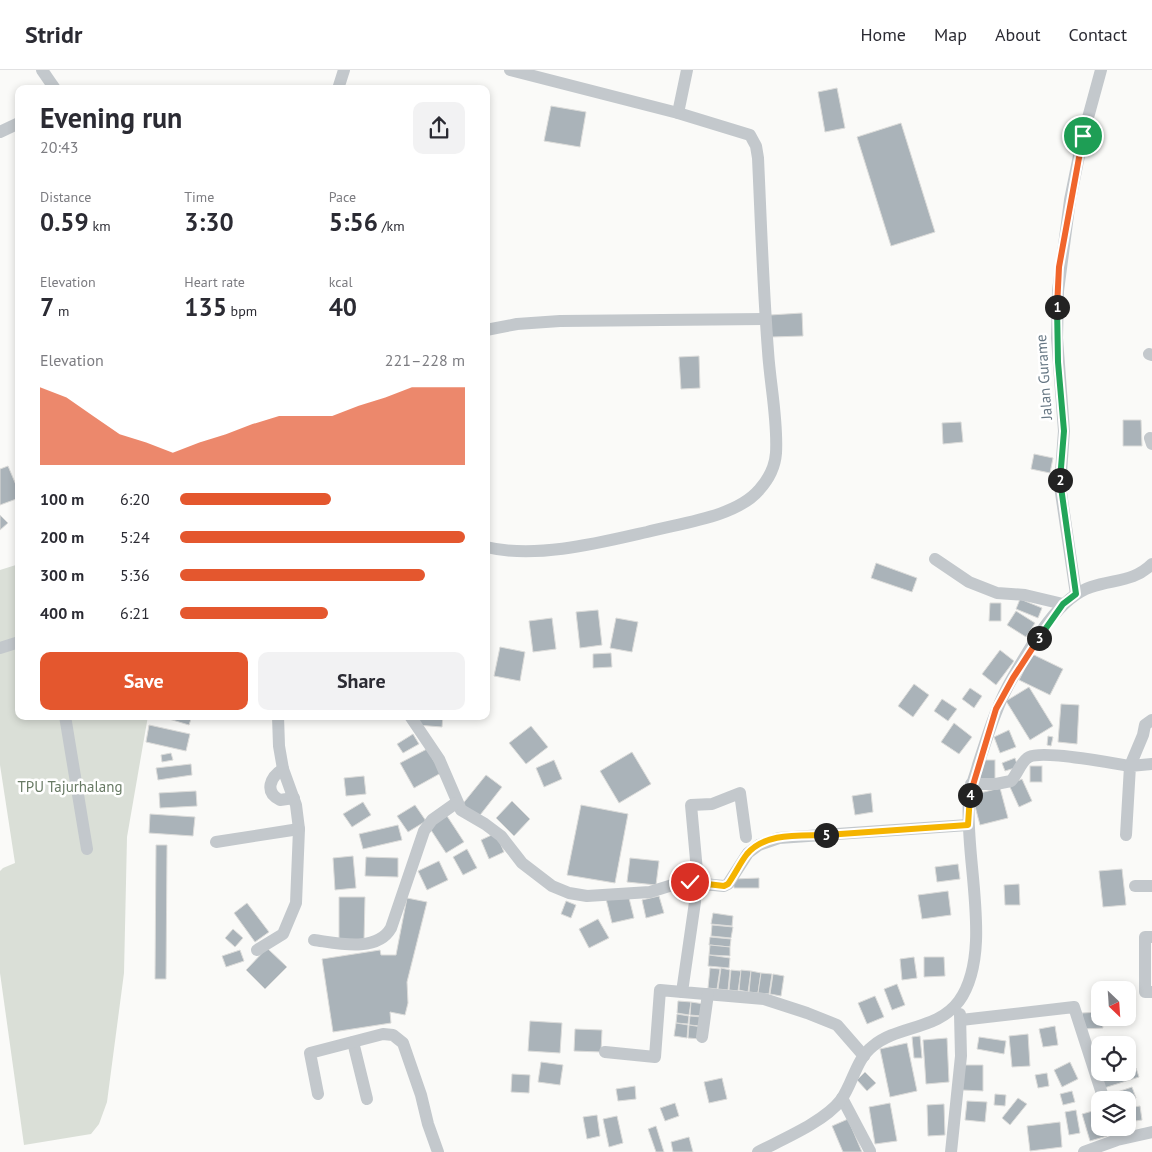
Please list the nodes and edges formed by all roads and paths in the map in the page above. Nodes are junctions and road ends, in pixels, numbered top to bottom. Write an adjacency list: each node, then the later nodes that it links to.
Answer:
1 (42, 70): 6 (street)
2 (344, 70): 7 (street)
3 (510, 70): 8 (street)
4 (687, 70): 8 (street)
5 (1101, 70): 16 (street, Jalan Gurame)
6 (52, 85)
7 (339, 85)
8 (678, 113): 11 (street)
9 (15, 125): 10 (street)
10 (0, 132)
11 (765, 319): 12 (street); 13 (street)
12 (490, 329)
13 (490, 547)
14 (935, 559): 17 (street)
15 (1152, 564): 16 (street)
16 (1076, 594): 17 (street)
17 (1063, 604): 27 (street)
18 (15, 643): 19 (street)
19 (0, 648)
20 (66, 720): 35 (street)
21 (278, 720): 26 (street)
22 (413, 720): 29 (street)
23 (1152, 720): 25 (street)
24 (1152, 764): 25 (street)
25 (1130, 766): 27 (street); 32 (street)
26 (283, 770): 28 (street); 28 (street)
27 (972, 784): 30 (street)
28 (294, 798): 31 (street)
29 (456, 803): 36 (street); 41 (street)
30 (968, 825): 36 (street); 46 (street)
31 (299, 829): 34 (street); 42 (street)
32 (1126, 835)
33 (746, 836): 36 (street)
34 (216, 842)
35 (87, 849)
36 (698, 882)
37 (1135, 886): 38 (street)
38 (1152, 886)
39 (695, 902): 43 (street)
40 (1152, 938): 44 (street)
41 (314, 940)
42 (257, 950)
43 (682, 992): 45 (street); 50 (street)
44 (1152, 992)
45 (708, 994): 48 (street); 51 (street)
46 (959, 1001): 47 (street); 51 (street)
47 (961, 1020): 52 (street); 62 (street)
48 (702, 1037)
49 (353, 1042): 53 (street); 55 (street); 60 (street)
50 (605, 1052)
51 (864, 1056): 54 (street)
52 (1101, 1091)
53 (318, 1094)
54 (842, 1098): 59 (street); 61 (street)
55 (367, 1099)
56 (1152, 1132): 58 (street)
57 (1116, 1136): 58 (street)
58 (1118, 1140): 63 (street)
59 (870, 1151)
60 (438, 1152)
61 (758, 1152)
62 (952, 1152)
63 (1084, 1152)

